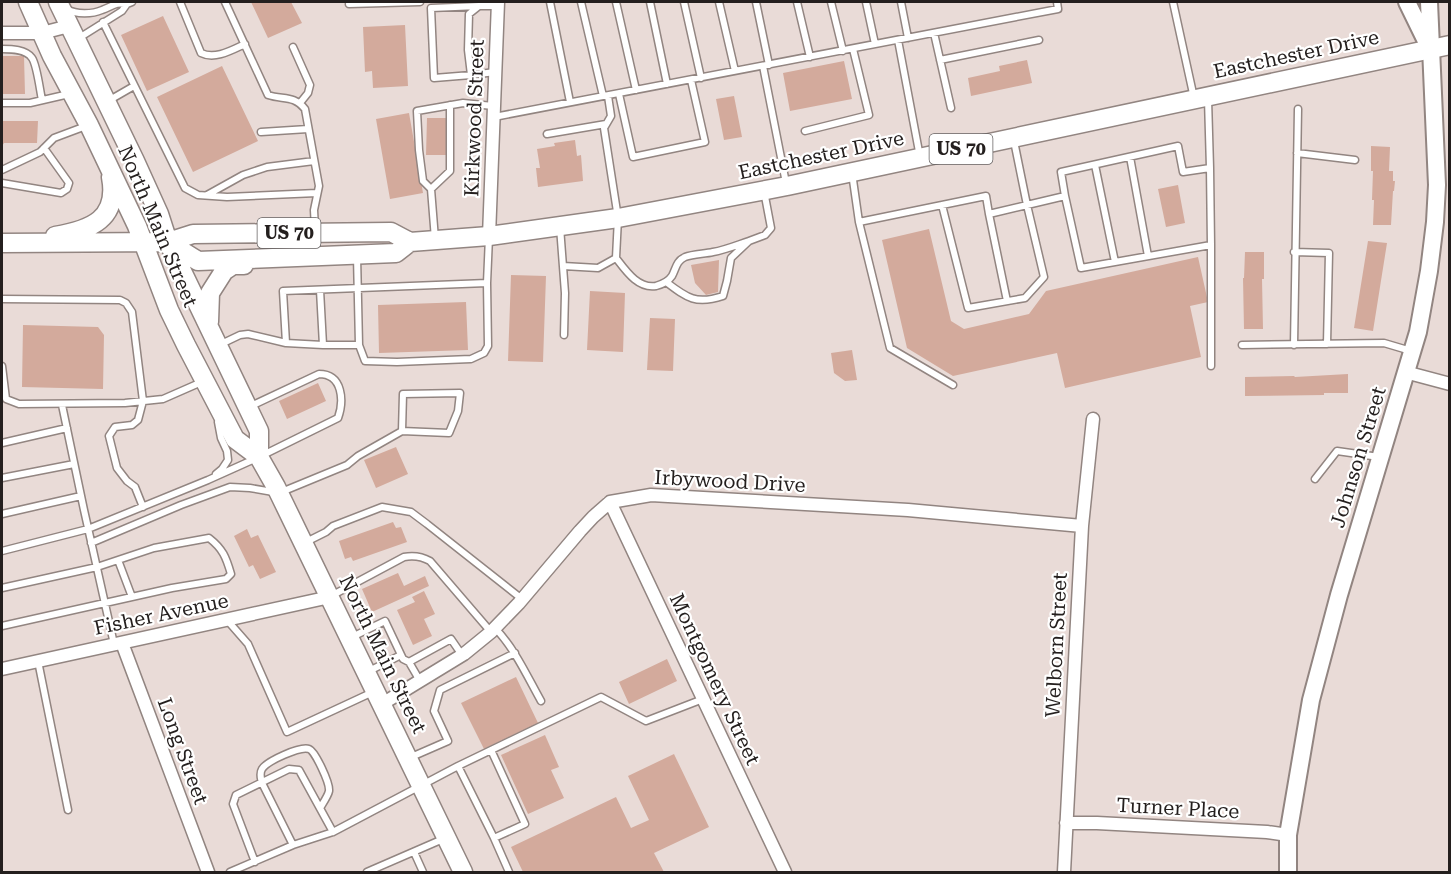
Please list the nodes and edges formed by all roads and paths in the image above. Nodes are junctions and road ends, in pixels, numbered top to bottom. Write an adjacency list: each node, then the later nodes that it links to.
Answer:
1 (28, 2): 28 (main road, North Main Street)
2 (180, 2): 34 (lane)
3 (225, 2): 34 (lane)
4 (420, 2): 22 (lane)
5 (550, 2): 59 (lane)
6 (581, 2): 55 (lane)
7 (616, 2): 52 (lane)
8 (650, 2): 50 (lane)
9 (684, 2): 48 (lane)
10 (719, 2): 45 (lane)
11 (756, 2): 44 (lane)
12 (797, 2): 42 (lane)
13 (831, 2): 41 (lane)
14 (866, 2): 35 (lane)
15 (901, 2): 31 (lane)
16 (1057, 2): 30 (lane)
17 (1173, 2): 56 (lane)
18 (1407, 2): 40 (street, Johnson Street)
19 (1429, 2): 40 (street, Johnson Street)
20 (58, 3): 21 (lane); 29 (main road, North Main Street)
21 (129, 3): 26 (lane)
22 (349, 4)
23 (498, 4): 25 (lane); 46 (street, Kirkwood Street)
24 (431, 5): 25 (lane); 47 (lane)
25 (479, 6): 47 (lane)
26 (104, 22): 29 (lane); 51 (lane)
27 (2, 33): 28 (street)
28 (42, 33): 29 (street); 53 (main road, North Main Street)
29 (72, 33): 58 (main road, North Main Street)
30 (934, 33): 31 (lane); 43 (lane)
31 (908, 38): 32 (lane)
32 (898, 40): 35 (lane); 76 (lane)
33 (1039, 40): 43 (lane)
34 (245, 44): 61 (lane)
35 (875, 44): 39 (lane)
36 (1449, 45): 40 (main road, Eastchester Drive / US 70)
37 (293, 47): 61 (lane)
38 (2, 49): 57 (lane)
39 (853, 49): 41 (lane); 69 (lane)
40 (1430, 49): 56 (main road, Eastchester Drive / US 70); 128 (street, Johnson Street)
41 (843, 51): 42 (lane)
42 (810, 57): 44 (lane)
43 (940, 60): 63 (lane)
44 (766, 65): 45 (lane); 85 (lane)
45 (735, 71): 48 (lane)
46 (495, 72): 47 (lane); 65 (street, Kirkwood Street)
47 (471, 75)
48 (701, 78): 49 (lane)
49 (692, 80): 50 (lane); 54 (lane)
50 (667, 84): 52 (lane)
51 (134, 86): 58 (lane); 89 (lane)
52 (636, 90): 54 (lane)
53 (72, 93): 57 (lane); 67 (main road, North Main Street)
54 (619, 93): 55 (lane)
55 (605, 96): 59 (lane); 66 (lane)
56 (1201, 98): 72 (main road, Eastchester Drive / US 70); 80 (lane)
57 (42, 100): 60 (lane)
58 (105, 102): 101 (main road, North Main Street)
59 (570, 102): 65 (lane)
60 (2, 103)
61 (300, 103): 68 (lane)
62 (450, 105): 65 (lane); 86 (lane); 86 (lane)
63 (951, 108)
64 (1298, 109): 74 (lane)
65 (494, 111): 98 (street, Kirkwood Street)
66 (606, 124): 71 (lane); 94 (lane)
67 (89, 125): 73 (lane); 81 (main road, North Main Street)
68 (308, 129): 70 (lane); 78 (lane)
69 (805, 131)
70 (261, 132)
71 (547, 134)
72 (1013, 138): 76 (main road, Eastchester Drive / US 70); 92 (lane)
73 (44, 148): 82 (lane); 84 (lane)
74 (1296, 153): 77 (lane); 106 (lane)
75 (1130, 157): 79 (lane); 80 (lane); 108 (lane)
76 (921, 158): 83 (main road, Eastchester Drive / US 70)
77 (1355, 160)
78 (314, 161): 88 (lane); 89 (lane)
79 (1095, 165): 90 (lane); 111 (lane)
80 (1210, 168): 105 (lane)
81 (110, 169): 103 (main road); 104 (main road, North Main Street)
82 (2, 170)
83 (852, 172): 85 (main road, Eastchester Drive / US 70); 95 (lane)
84 (2, 183)
85 (787, 186): 87 (main road, Eastchester Drive / US 70)
86 (431, 189): 99 (lane)
87 (764, 191): 94 (main road, Eastchester Drive / US 70); 100 (lane)
88 (317, 193): 89 (lane); 97 (lane)
89 (207, 196)
90 (1065, 196): 92 (lane); 111 (lane)
91 (942, 205): 93 (lane); 95 (lane); 118 (lane)
92 (1027, 205): 93 (lane); 118 (lane)
93 (988, 214): 118 (lane)
94 (618, 218): 96 (main road, Eastchester Drive / US 70); 110 (lane)
95 (859, 222): 133 (lane)
96 (560, 226): 98 (main road, Eastchester Drive / US 70); 112 (lane)
97 (315, 233): 101 (main road, Eastchester Drive / US 70); 102 (main road, Eastchester Drive / US 70)
98 (489, 236): 99 (main road, Eastchester Drive / US 70); 114 (lane)
99 (435, 240): 102 (main road, Eastchester Drive / US 70)
100 (749, 241): 113 (lane); 113 (lane)
101 (168, 242): 104 (main road, US 70); 109 (main road, Eastchester Drive / US 70); 119 (main road, North Main Street)
102 (410, 242): 107 (main road, Eastchester Drive / US 70)
103 (4, 243): 104 (main road, US 70)
104 (144, 243): 134 (main road, North Main Street)
105 (1211, 245): 108 (lane); 130 (lane)
106 (1294, 252): 122 (lane); 127 (lane)
107 (357, 255): 109 (main road, Eastchester Drive / US 70); 115 (lane)
108 (1148, 256): 111 (lane)
109 (281, 258): 119 (main road)
110 (616, 258): 112 (lane); 113 (lane)
111 (1115, 262)
112 (563, 266): 120 (lane)
113 (666, 282)
114 (487, 283): 115 (lane); 125 (lane)
115 (358, 289): 116 (lane); 125 (lane)
116 (320, 290): 121 (lane); 124 (lane)
117 (2, 299): 135 (lane)
118 (1007, 301)
119 (209, 327): 123 (main road, North Main Street)
120 (564, 335)
121 (286, 343): 123 (lane); 124 (lane)
122 (1327, 344): 127 (lane); 128 (lane)
123 (218, 345): 137 (main road, North Main Street)
124 (323, 345): 125 (lane)
125 (359, 345)
126 (1242, 345): 127 (lane)
127 (1294, 345)
128 (1412, 351): 131 (street, Johnson Street)
129 (2, 366): 136 (lane)
130 (1211, 366)
131 (1405, 372): 132 (street); 143 (street, Johnson Street)
132 (1449, 384)
133 (953, 385)
134 (209, 389): 135 (lane); 142 (main road, North Main Street); 147 (lane)
135 (143, 401): 136 (lane); 151 (lane)
136 (62, 405): 139 (lane)
137 (248, 407): 142 (main road, North Main Street); 142 (lane)
138 (1093, 419): 153 (street, Welborn Street)
139 (67, 428): 141 (lane); 144 (lane)
140 (402, 431): 140 (lane); 148 (lane)
141 (2, 443)
142 (259, 457): 147 (lane); 148 (main road, North Main Street)
143 (1380, 457): 146 (lane); 190 (street, Johnson Street)
144 (74, 464): 145 (lane); 149 (lane)
145 (2, 478)
146 (1315, 479)
147 (208, 480): 151 (lane)
148 (279, 493): 155 (lane); 156 (main road, North Main Street)
149 (81, 496): 152 (lane); 154 (lane)
150 (610, 502): 153 (street, Irbywood Drive); 163 (street); 179 (street, Montgomery Street)
151 (143, 507): 154 (lane)
152 (2, 514)
153 (1082, 526): 188 (street, Welborn Street)
154 (88, 529): 155 (lane); 157 (lane)
155 (91, 543): 159 (lane)
156 (303, 543): 162 (main road, North Main Street); 163 (lane)
157 (2, 551)
158 (118, 560): 159 (lane); 161 (lane); 161 (lane)
159 (97, 567): 160 (lane); 164 (lane)
160 (2, 588)
161 (132, 597): 164 (lane)
162 (330, 597): 165 (street, Fisher Avenue); 167 (lane); 168 (main road, North Main Street)
163 (522, 599): 167 (street)
164 (105, 603): 166 (lane); 169 (lane)
165 (227, 620): 169 (street, Fisher Avenue); 178 (lane)
166 (2, 626)
167 (493, 630): 170 (lane); 172 (street)
168 (350, 638): 171 (lane); 176 (main road, North Main Street)
169 (118, 643): 173 (street, Fisher Avenue); 196 (street, Long Street)
170 (515, 653): 180 (lane); 182 (lane)
171 (401, 655): 174 (lane); 176 (lane)
172 (462, 655): 174 (lane); 177 (street)
173 (38, 661): 175 (street, Fisher Avenue); 187 (lane)
174 (409, 662): 177 (lane)
175 (2, 669)
176 (366, 672): 178 (main road, North Main Street)
177 (420, 681): 178 (street)
178 (378, 697): 182 (main road, North Main Street)
179 (704, 699): 181 (lane); 202 (street, Montgomery Street)
180 (541, 701)
181 (491, 750): 183 (lane); 192 (lane)
182 (408, 759): 185 (main road, North Main Street)
183 (458, 766): 185 (lane); 192 (lane)
184 (262, 783): 186 (lane); 186 (lane); 193 (lane); 195 (lane)
185 (421, 786): 189 (lane); 191 (main road, North Main Street)
186 (320, 808): 189 (lane)
187 (68, 810)
188 (1066, 823): 190 (street, Turner Place); 203 (street, Welborn Street)
189 (333, 832): 193 (lane)
190 (1288, 835): 204 (street, Johnson Street)
191 (447, 838): 194 (lane); 200 (main road, North Main Street)
192 (494, 838): 201 (lane)
193 (293, 845): 195 (lane)
194 (414, 852): 198 (lane); 199 (lane)
195 (255, 862): 197 (lane)
196 (208, 873)
197 (230, 873)
198 (367, 873)
199 (423, 873)
200 (463, 873)
201 (509, 873)
202 (785, 873)
203 (1064, 873)
204 (1288, 873)

